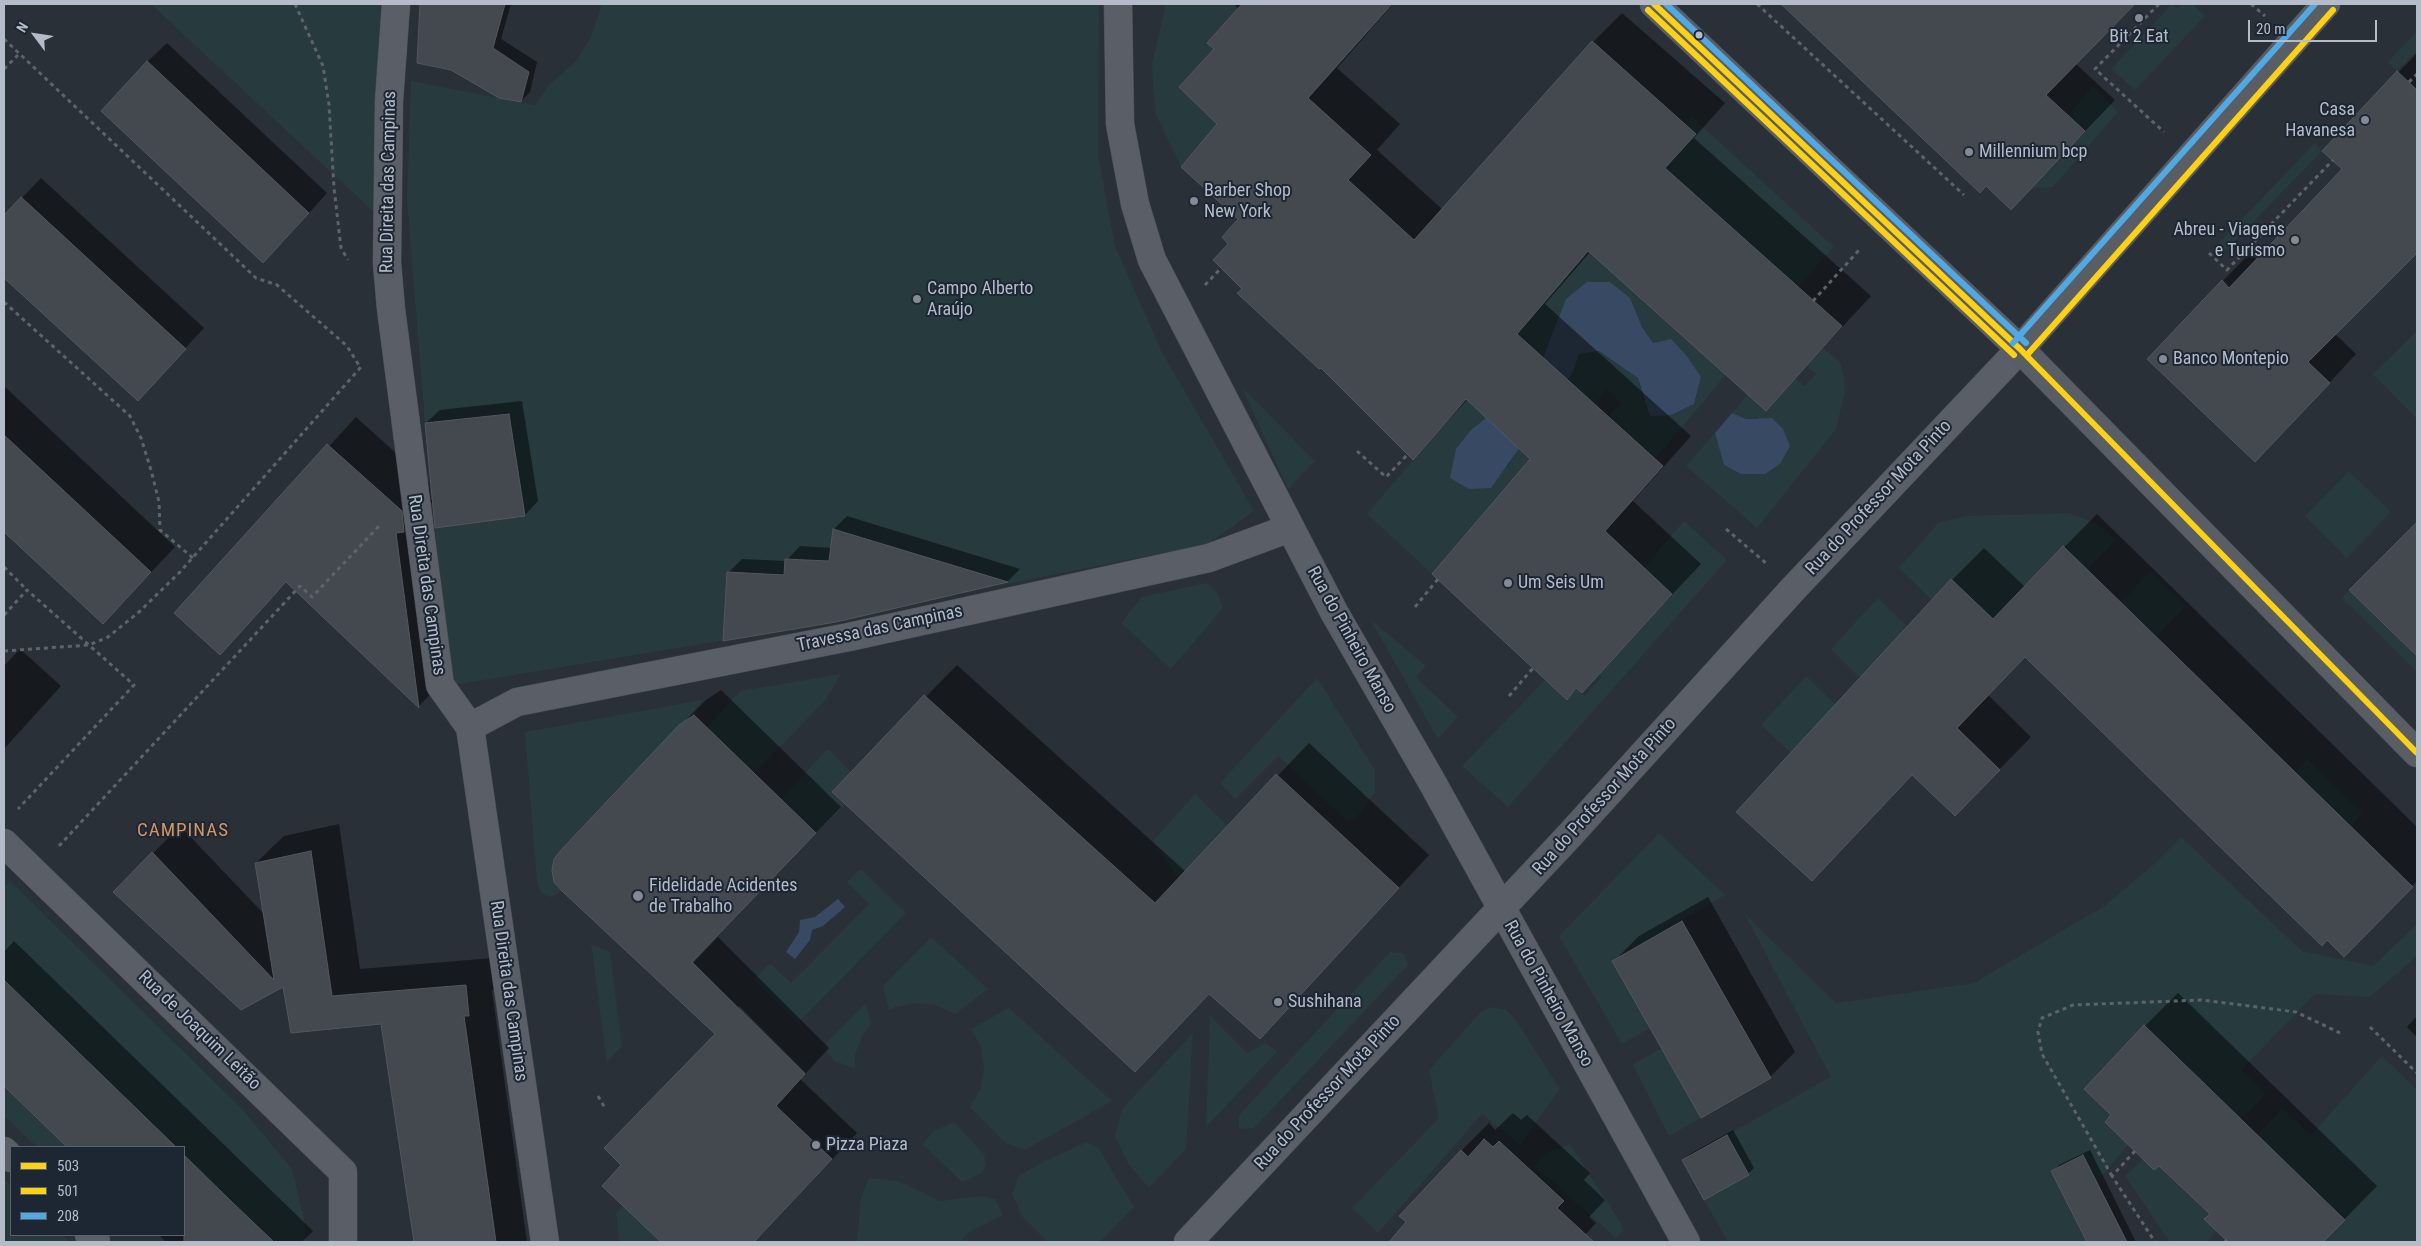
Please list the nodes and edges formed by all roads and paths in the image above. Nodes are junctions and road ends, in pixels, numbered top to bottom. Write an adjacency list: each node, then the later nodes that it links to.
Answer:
1 (295, 4): 20 (path)
2 (396, 4): 23 (street, Rua Direita das Campinas)
3 (1118, 4): 29 (street, Rua do Pinheiro Manso)
4 (1654, 4): 18 (street)
5 (1757, 4): 17 (path)
6 (2159, 4): 15 (path)
7 (2251, 4): 9 (path)
8 (2326, 4): 15 (main road)
9 (2270, 21)
10 (4, 39): 11 (path)
11 (18, 55): 12 (path); 25 (path)
12 (4, 69)
13 (2417, 74): 14 (path)
14 (2409, 82)
15 (2191, 156): 24 (main road)
16 (2332, 160): 19 (path)
17 (1964, 195)
18 (1885, 223): 21 (path); 24 (street)
19 (2209, 253)
20 (350, 263)
21 (1813, 300)
22 (4, 302): 31 (path)
23 (394, 331): 25 (path); 28 (street, Rua Direita das Campinas)
24 (2020, 349): 34 (street, Rua do Professor Mota Pinto); 43 (main road)
25 (360, 368): 31 (path)
26 (1357, 451): 27 (path)
27 (1408, 454)
28 (413, 490): 42 (street, Rua Direita das Campinas); 46 (path)
29 (1290, 528): 42 (street, Travessa das Campinas); 47 (street, Rua do Pinheiro Manso)
30 (1726, 528): 34 (path)
31 (193, 558): 38 (path)
32 (4, 567): 35 (path)
33 (1438, 579): 36 (path)
34 (1794, 588): 47 (street, Rua do Professor Mota Pinto)
35 (27, 590): 37 (path); 38 (path)
36 (1415, 607)
37 (4, 615)
38 (89, 645): 39 (path); 44 (path)
39 (4, 652)
40 (1533, 668): 41 (path)
41 (1509, 696)
42 (470, 727): 56 (street, Rua Direita das Campinas)
43 (2417, 753)
44 (17, 810)
45 (4, 843): 46 (street, Rua de Joaquim Leitão)
46 (35, 872): 55 (street, Rua de Joaquim Leitão)
47 (1501, 910): 57 (street, Rua do Professor Mota Pinto); 58 (street, Rua do Pinheiro Manso)
48 (2370, 1027): 50 (path)
49 (2340, 1033): 54 (path)
50 (2417, 1073)
51 (598, 1096): 52 (path)
52 (604, 1108)
53 (2135, 1151): 54 (path)
54 (2112, 1176): 59 (path)
55 (343, 1242)
56 (545, 1242)
57 (1188, 1242)
58 (1686, 1242)
59 (2155, 1242)

